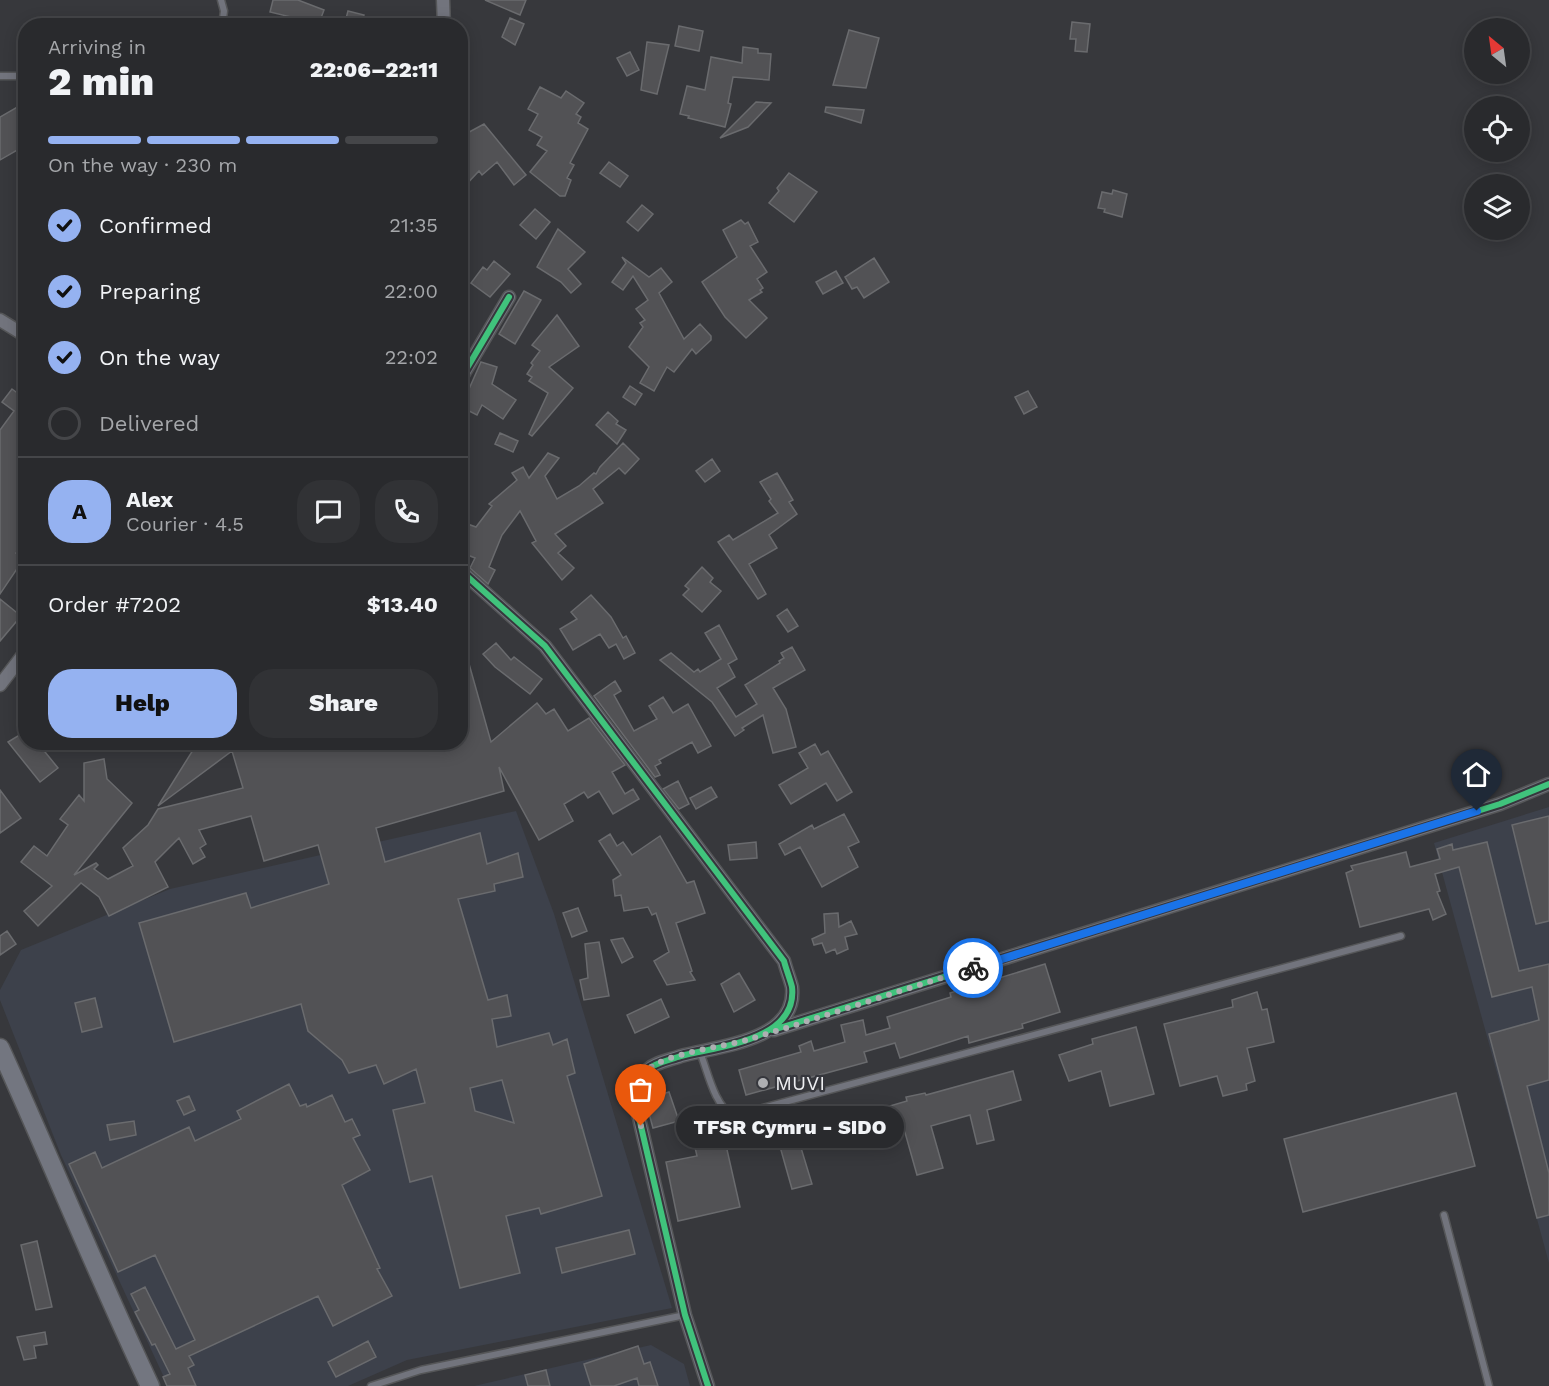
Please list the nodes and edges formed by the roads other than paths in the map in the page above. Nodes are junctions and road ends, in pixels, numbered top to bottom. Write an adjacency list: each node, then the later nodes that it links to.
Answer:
1 (221, 0): 3 (lane)
2 (443, 0): 4 (street)
3 (223, 18)
4 (444, 18)
5 (0, 76): 6 (lane)
6 (18, 76)
7 (509, 297): 10 (street)
8 (0, 320): 9 (street)
9 (18, 331)
10 (468, 366)
11 (468, 577): 16 (street)
12 (18, 661): 13 (street)
13 (0, 685)
14 (1549, 784): 16 (street)
15 (1401, 936): 18 (lane)
16 (773, 1030): 18 (street)
17 (0, 1048): 21 (main road)
18 (700, 1051): 20 (street)
19 (1444, 1215): 24 (lane)
20 (685, 1315): 22 (lane); 23 (street)
21 (150, 1386)
22 (370, 1386)
23 (708, 1386)
24 (1490, 1386)

